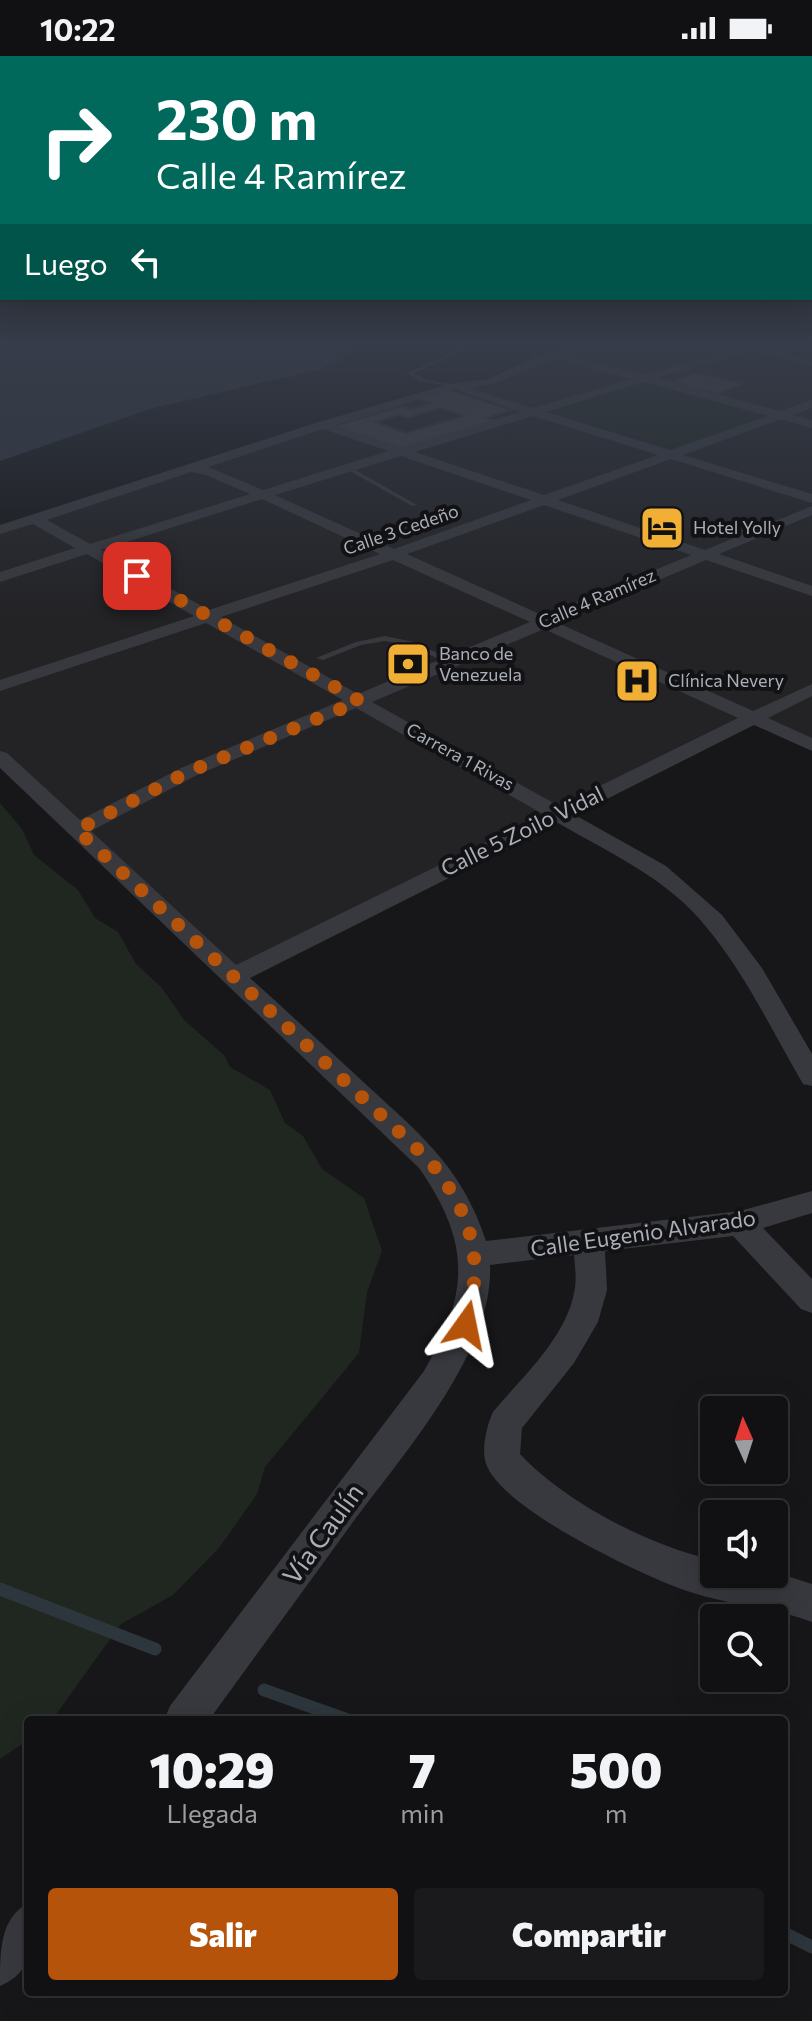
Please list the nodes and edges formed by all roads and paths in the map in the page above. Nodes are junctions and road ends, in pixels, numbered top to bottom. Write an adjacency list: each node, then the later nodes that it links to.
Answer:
1 (293, 435): 8 (street)
2 (350, 435): 6 (street)
3 (464, 435): 6 (street)
4 (605, 435): 7 (street)
5 (728, 435): 7 (street, Calle 3 Cedeño)
6 (402, 453): 9 (street); 12 (street)
7 (672, 456): 11 (street); 12 (street, Calle 3 Cedeño)
8 (189, 468): 10 (street); 15 (street)
9 (350, 469): 10 (street); 13 (lane)
10 (264, 495): 17 (street); 18 (street)
11 (812, 499)
12 (541, 501): 18 (street, Calle 3 Cedeño); 19 (street)
13 (414, 505)
14 (812, 510): 19 (street, Calle 4 Ramírez)
15 (35, 519): 16 (street); 17 (street, Carrera 1 Rivas)
16 (0, 530)
17 (89, 549): 20 (street); 22 (street, Carrera 1 Rivas)
18 (394, 554): 22 (street, Calle 3 Cedeño); 23 (street)
19 (702, 555): 21 (street); 23 (street, Calle 4 Ramírez)
20 (0, 577)
21 (812, 591)
22 (209, 616): 26 (street, Calle 3 Cedeño); 28 (street, Carrera 1 Rivas)
23 (541, 621): 25 (street, Calle 4 Ramírez); 29 (street)
24 (320, 658): 25 (lane)
25 (450, 661): 28 (street, Calle 4 Ramírez)
26 (0, 686)
27 (812, 689): 29 (street, Calle 5 Zoilo Vidal)
28 (360, 701): 32 (street, Carrera 1 Rivas); 33 (street, Calle 4 Ramírez)
29 (754, 718): 30 (street); 32 (street, Calle 5 Zoilo Vidal)
30 (812, 745)
31 (0, 757): 33 (street, Vía Caulín)
32 (559, 813): 34 (street, Calle 5 Zoilo Vidal); 35 (street, Carrera 1 Rivas)
33 (77, 830): 34 (street, Vía Caulín)
34 (234, 976): 39 (street, Vía Caulín)
35 (812, 1077)
36 (812, 1202): 37 (street, Calle Eugenio Alvarado)
37 (740, 1223): 38 (street, Calle Eugenio Alvarado); 40 (street)
38 (589, 1242): 39 (street, Calle Eugenio Alvarado); 41 (street)
39 (473, 1255): 42 (street, Vía Caulín)
40 (812, 1300)
41 (812, 1603)
42 (187, 1716)
43 (24, 1931): 44 (street)
44 (0, 1963)

